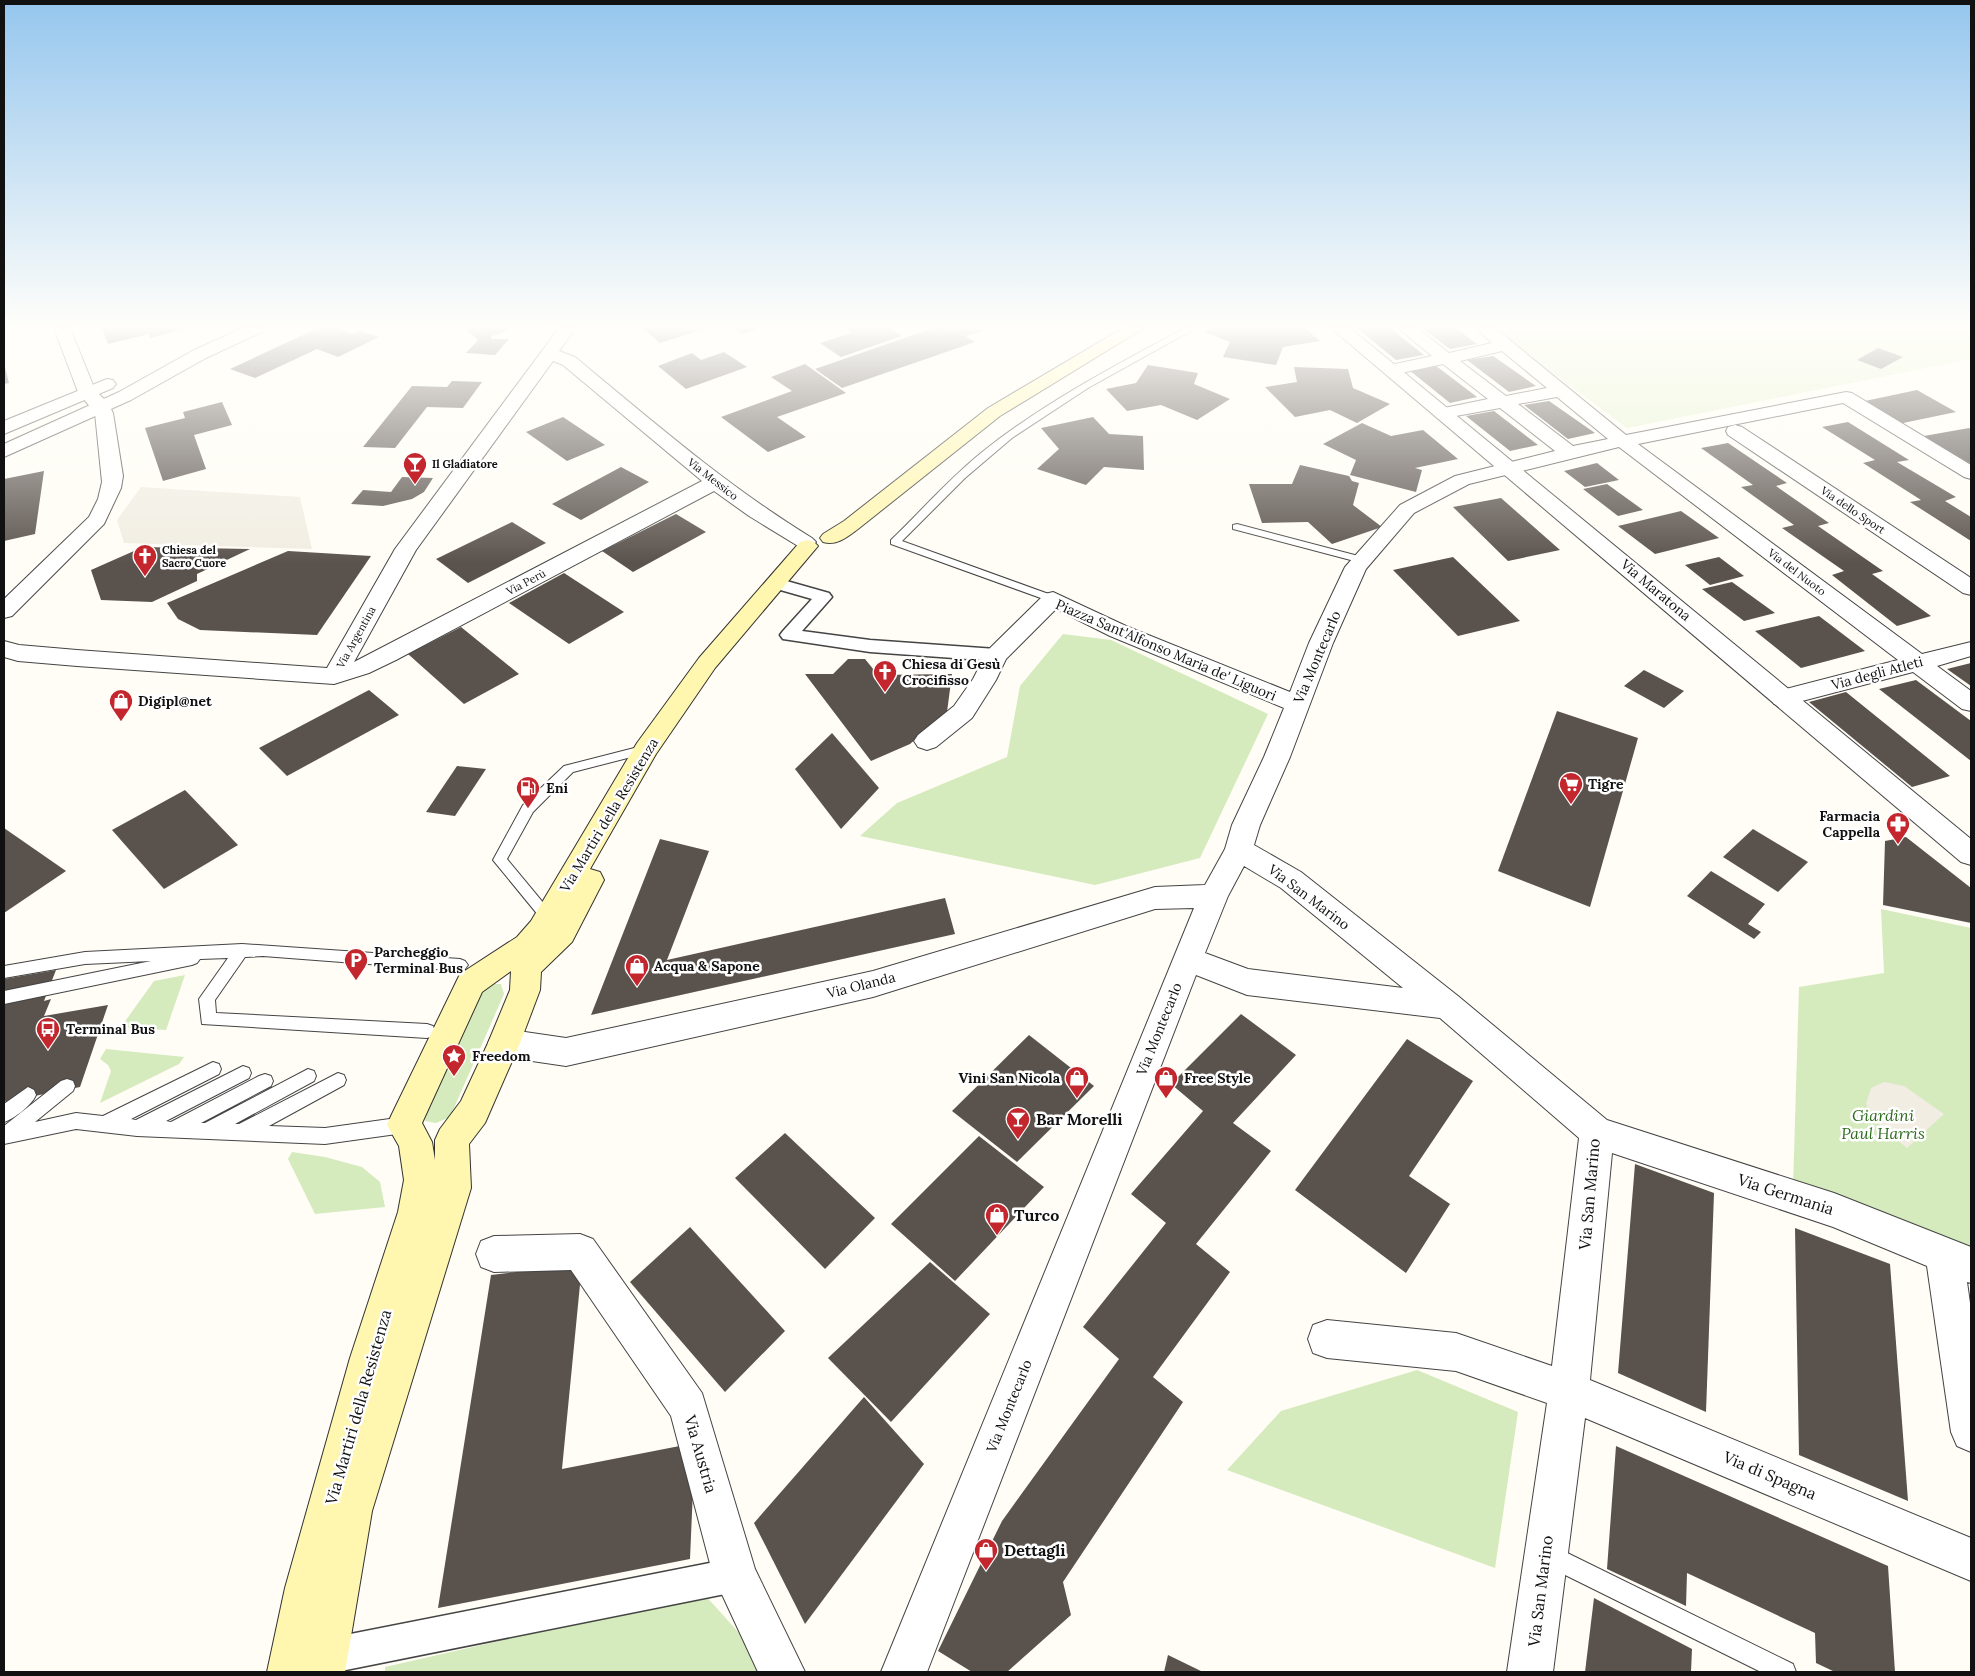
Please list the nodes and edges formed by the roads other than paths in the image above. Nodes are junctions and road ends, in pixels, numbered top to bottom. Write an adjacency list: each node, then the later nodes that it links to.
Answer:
1 (72, 406): 16 (street)
2 (82, 406): 19 (street)
3 (96, 406): 30 (street)
4 (512, 406): 35 (street, Via Argentina)
5 (624, 406): 23 (street, Via Messico)
6 (980, 406): 25 (main road, Via Martiri della Resistenza)
7 (1004, 406): 25 (main road, Via Martiri della Resistenza)
8 (1056, 406): 29 (lane)
9 (1436, 406): 15 (street, Via Maratona)
10 (1481, 406): 15 (street)
11 (1509, 406): 20 (street)
12 (1579, 406): 18 (street, Via del Nuoto)
13 (1799, 406): 18 (street, Via Montecarlo)
14 (1861, 406): 22 (street, Via Montecarlo)
15 (1444, 413): 21 (street, Via Maratona)
16 (4, 428)
17 (1735, 431): 28 (street, Via dello Sport)
18 (1622, 441): 20 (street, Via Montecarlo); 34 (street, Via del Nuoto)
19 (4, 451)
20 (1570, 453): 21 (street, Via Montecarlo)
21 (1509, 467): 26 (street, Via Montecarlo); 36 (street, Via Maratona)
22 (1971, 473)
23 (716, 482): 25 (street, Via Messico); 35 (street, Via Perù)
24 (1237, 527): 26 (lane)
25 (816, 542): 27 (main road, Via Martiri della Resistenza)
26 (1362, 560): 38 (street, Via Montecarlo)
27 (780, 585): 33 (street); 40 (main road, Via Martiri della Resistenza); 47 (main road, Via Martiri della Resistenza)
28 (1971, 588)
29 (1053, 599): 33 (street, Piazza Sant'Alfonso Maria de' Liguori); 38 (street, Piazza Sant'Alfonso Maria de' Liguori)
30 (4, 611)
31 (4, 649): 35 (street, Via Argentina)
32 (1971, 649): 34 (street, Via degli Atleti)
33 (996, 655): 39 (street, Piazza Sant'Alfonso Maria de' Liguori)
34 (1918, 662): 36 (street, Via degli Atleti); 37 (street, Via del Nuoto)
35 (334, 676)
36 (1783, 698): 42 (street, Via Maratona)
37 (1971, 703)
38 (1297, 704): 41 (street, Via Montecarlo)
39 (927, 740)
40 (646, 749): 44 (main road, Via Martiri della Resistenza); 44 (lane)
41 (1239, 849): 43 (street, Via Montecarlo); 51 (street, Via San Marino)
42 (1971, 854)
43 (1214, 896): 46 (street, Via Montecarlo); 53 (street, Via Olanda)
44 (548, 918): 47 (main road, Via Martiri della Resistenza)
45 (237, 950): 48 (lane); 49 (lane); 50 (lane); 52 (lane)
46 (1187, 959): 51 (street); 80 (street, Via Montecarlo)
47 (514, 964): 53 (main road); 69 (main road, Via Martiri della Resistenza)
48 (460, 965)
49 (4, 972)
50 (4, 998)
51 (1447, 1005): 67 (street, Via San Marino)
52 (427, 1031)
53 (504, 1043): 69 (main road)
54 (213, 1069): 62 (lane)
55 (243, 1073): 63 (lane)
56 (308, 1076): 65 (lane)
57 (338, 1080): 66 (lane)
58 (265, 1081): 64 (lane)
59 (67, 1086): 68 (lane)
60 (28, 1095): 61 (lane)
61 (4, 1114)
62 (106, 1124): 63 (lane); 68 (lane)
63 (137, 1128): 64 (lane)
64 (172, 1129): 65 (lane)
65 (205, 1131): 66 (lane)
66 (240, 1132): 69 (lane)
67 (1597, 1132): 71 (street, Via Germania); 73 (street, Via San Marino)
68 (4, 1136)
69 (424, 1136): 78 (main road, Via Martiri della Resistenza)
70 (494, 1254): 77 (street, Via Austria)
71 (1958, 1260): 74 (street)
72 (1327, 1339): 73 (street)
73 (1569, 1391): 75 (street, Via San Marino); 76 (street, Via di Spagna)
74 (1971, 1432)
75 (1545, 1553): 81 (street, Via San Marino); 82 (lane)
76 (1971, 1560)
77 (735, 1575): 78 (street, Via Martiri della Resistenza); 79 (street, Via Austria)
78 (312, 1667)
79 (782, 1672)
80 (904, 1672)
81 (1530, 1672)
82 (1785, 1672)

